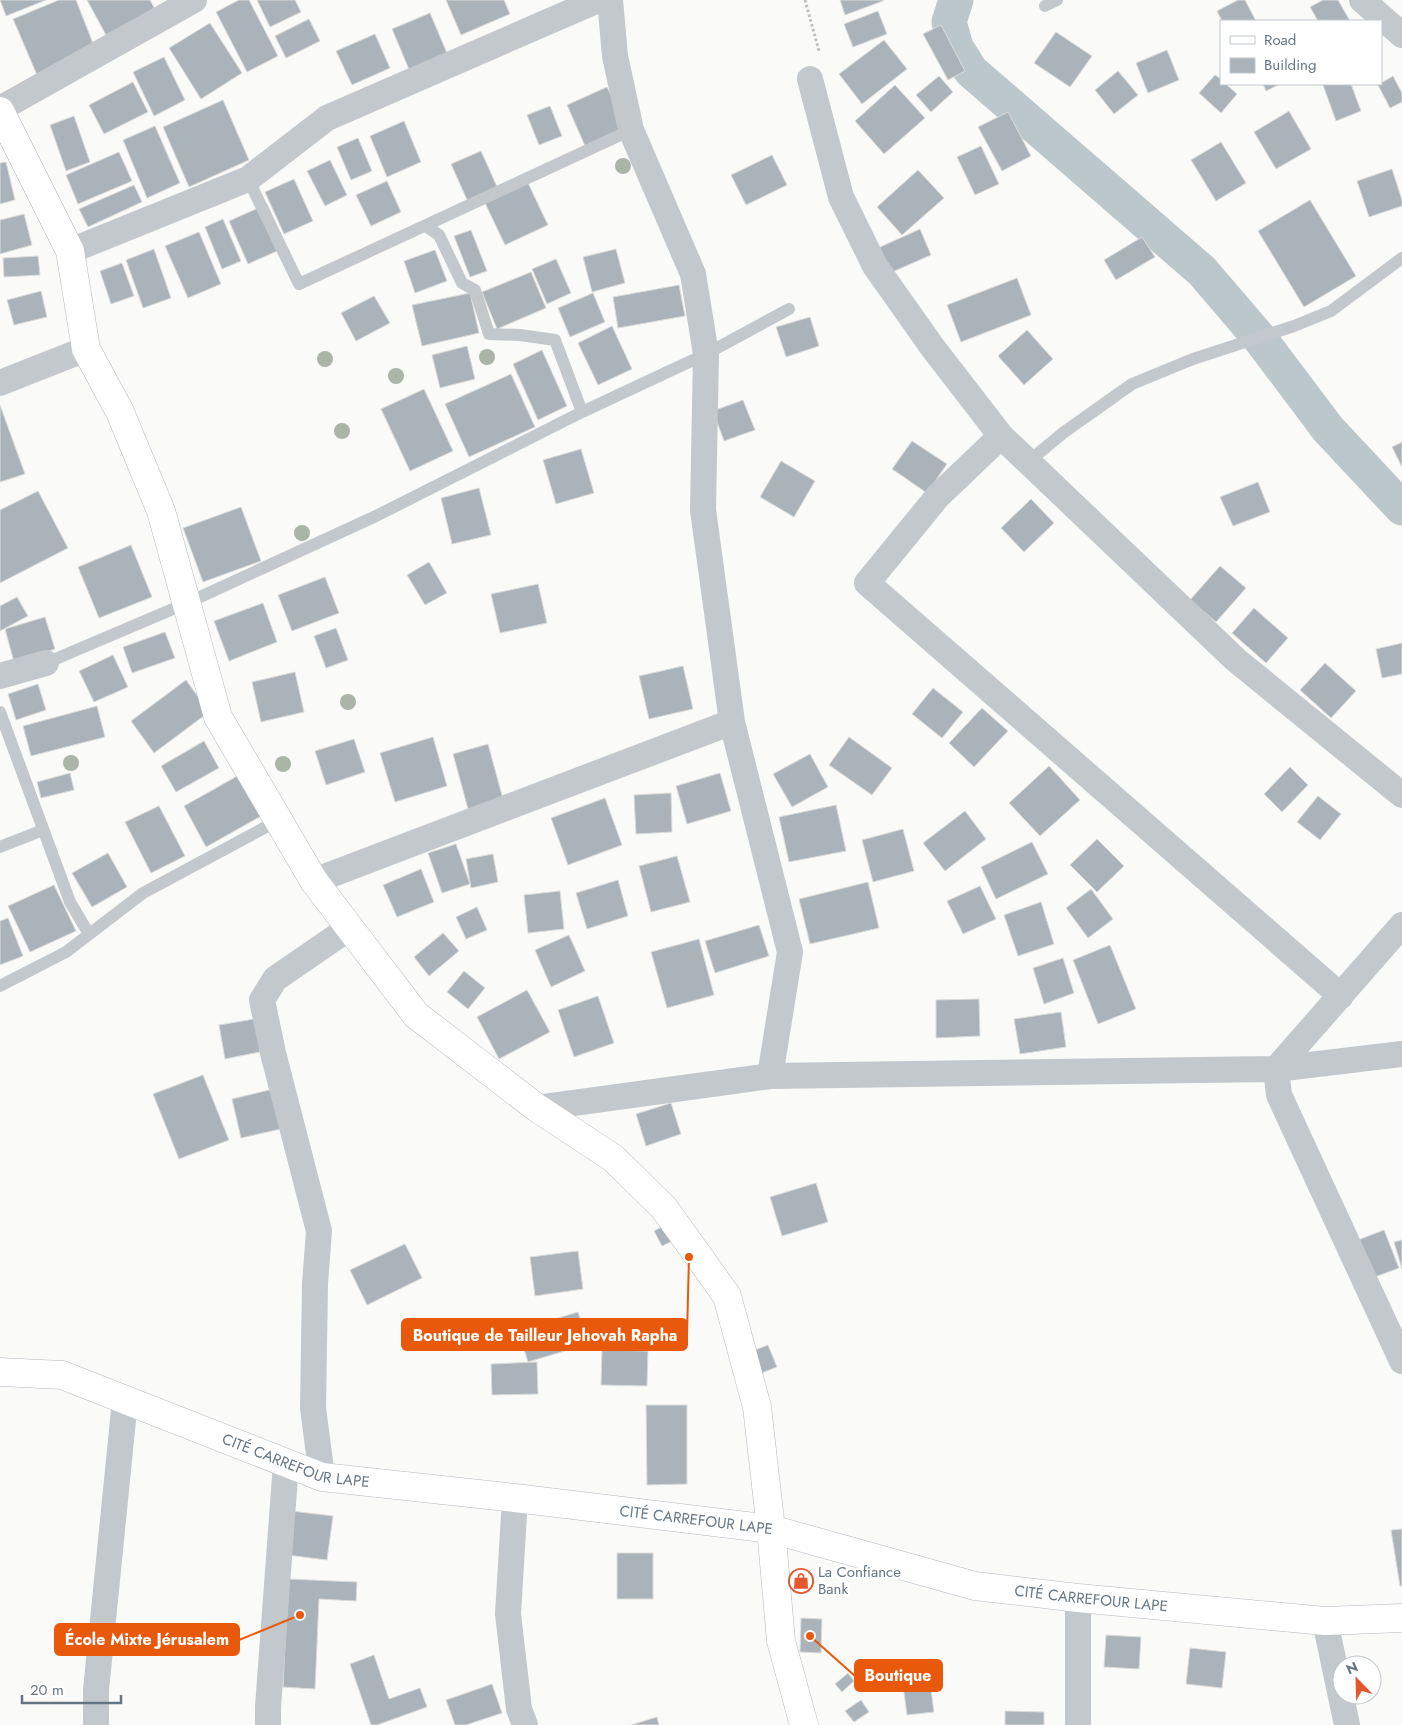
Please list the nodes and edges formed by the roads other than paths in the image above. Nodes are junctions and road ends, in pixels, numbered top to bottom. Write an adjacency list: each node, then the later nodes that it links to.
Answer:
1 (194, 0): 7 (street)
2 (598, 0): 12 (street)
3 (610, 0): 11 (street)
4 (1056, 0): 6 (lane)
5 (1362, 0): 8 (street)
6 (1045, 6)
7 (167, 7): 10 (street)
8 (1402, 35)
9 (810, 79): 21 (street)
10 (0, 110): 14 (street)
11 (631, 130): 13 (lane); 18 (street)
12 (248, 179): 13 (lane); 14 (street)
13 (426, 226): 20 (lane)
14 (70, 251): 17 (street)
15 (1402, 258): 22 (lane)
16 (789, 309): 18 (lane)
17 (86, 349): 19 (street); 23 (street)
18 (706, 354): 20 (lane); 27 (street)
19 (0, 383)
20 (582, 412): 23 (lane)
21 (1002, 436): 22 (street); 37 (street)
22 (1029, 461): 28 (street)
23 (186, 603): 24 (lane); 29 (street)
24 (46, 664): 25 (street)
25 (0, 676)
26 (0, 712): 30 (lane)
27 (732, 722): 32 (street); 40 (street)
28 (1402, 795)
29 (279, 820): 32 (street); 35 (lane)
30 (43, 830): 31 (lane); 35 (lane)
31 (0, 847)
32 (314, 881): 34 (street)
33 (1402, 925): 37 (street)
34 (349, 928): 41 (street); 46 (street)
35 (89, 934): 36 (lane)
36 (0, 986)
37 (1341, 996): 39 (street)
38 (1402, 1054): 39 (street)
39 (1276, 1069): 40 (street); 42 (street)
40 (770, 1076): 41 (street)
41 (537, 1108): 48 (street)
42 (1402, 1360)
43 (0, 1372): 44 (street, CITÉ CARREFOUR LAPE)
44 (125, 1400): 45 (street, CITÉ CARREFOUR LAPE); 52 (street)
45 (286, 1463): 46 (street, CITÉ CARREFOUR LAPE); 53 (street)
46 (322, 1478): 47 (street, CITÉ CARREFOUR LAPE)
47 (515, 1498): 48 (street, CITÉ CARREFOUR LAPE); 54 (street)
48 (771, 1529): 49 (street, CITÉ CARREFOUR LAPE); 55 (street)
49 (1078, 1598): 51 (street, CITÉ CARREFOUR LAPE); 56 (street)
50 (1402, 1618): 51 (street, CITÉ CARREFOUR LAPE)
51 (1325, 1621): 57 (street)
52 (96, 1725)
53 (268, 1725)
54 (524, 1725)
55 (804, 1725)
56 (1078, 1725)
57 (1347, 1725)

